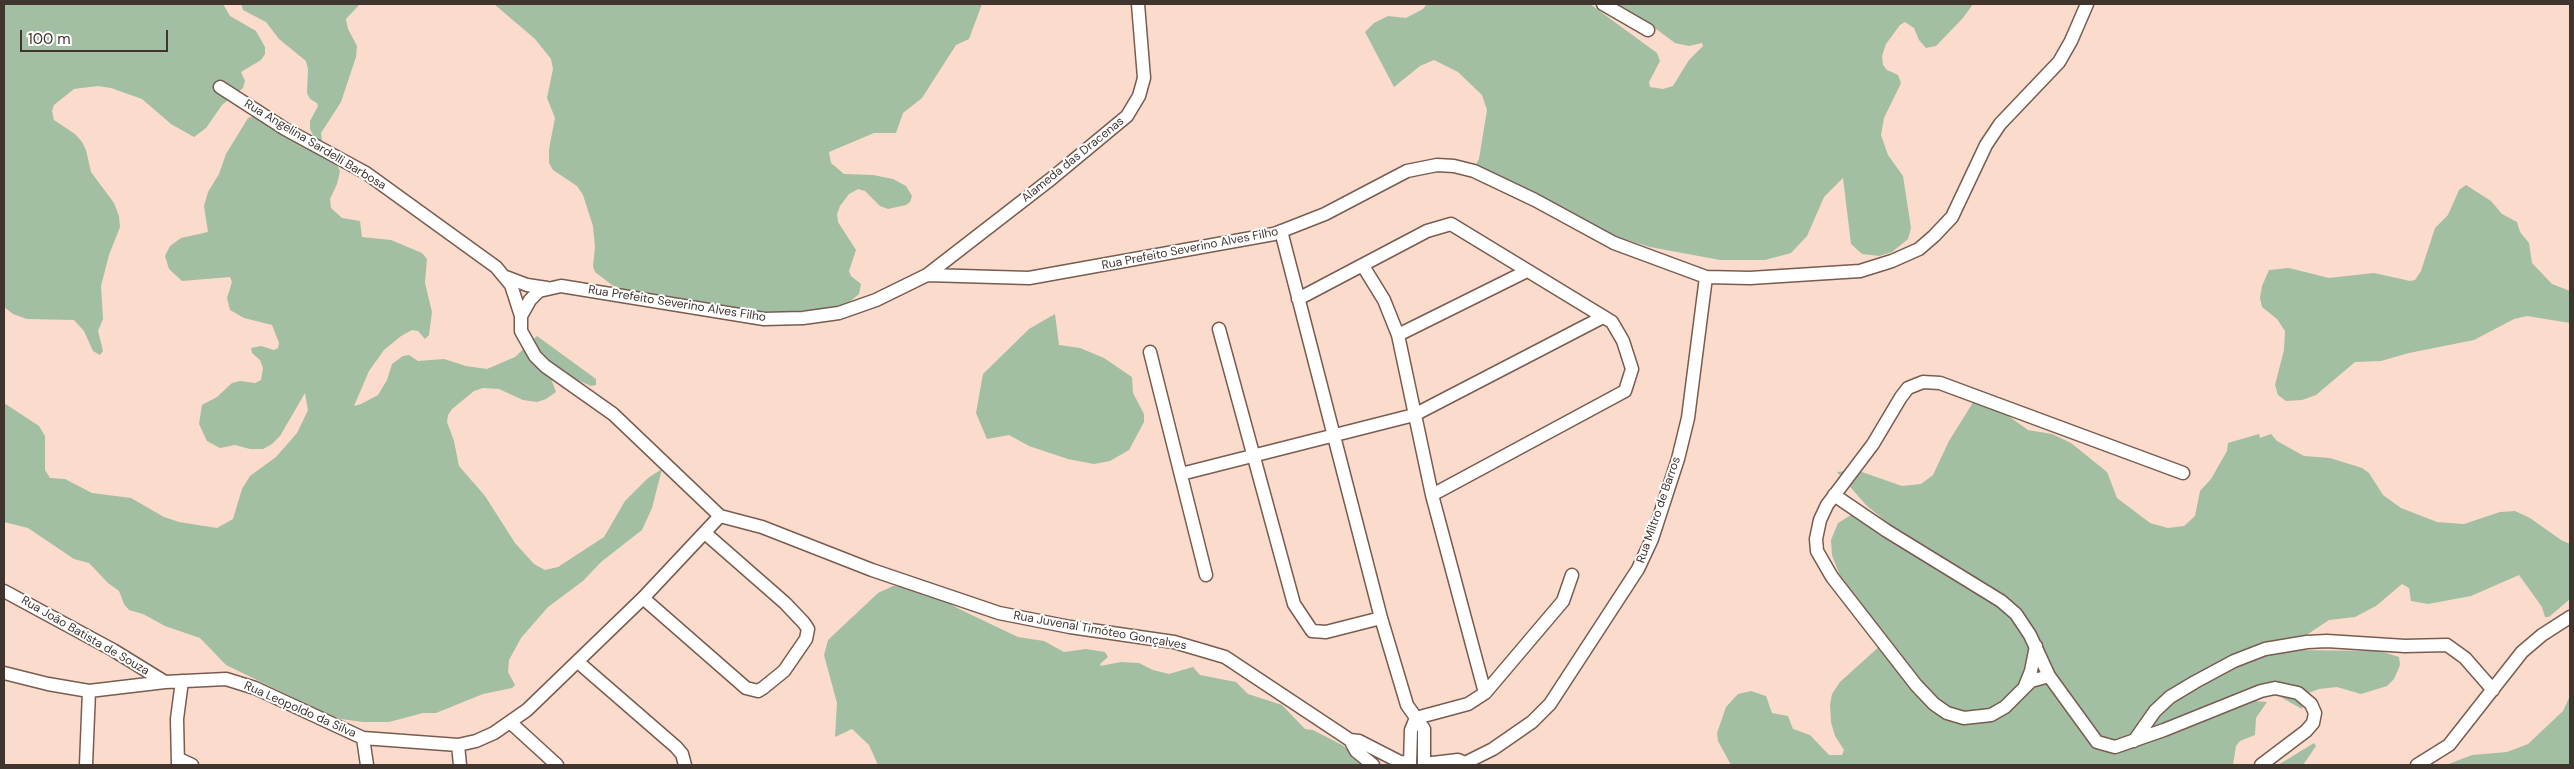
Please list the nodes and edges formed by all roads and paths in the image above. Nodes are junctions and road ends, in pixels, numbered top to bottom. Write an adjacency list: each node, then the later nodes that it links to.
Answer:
1 (1138, 4): 9 (street, Alameda das Dracenas)
2 (1602, 4): 4 (street)
3 (2087, 4): 11 (street, Rua Prefeito Severino Alves Filho)
4 (1648, 30)
5 (220, 87): 10 (street, Rua Angelina Sardelli Barbosa)
6 (1281, 232): 9 (street, Rua Prefeito Severino Alves Filho); 11 (street, Rua Prefeito Severino Alves Filho); 13 (street)
7 (1363, 266): 8 (street); 13 (street); 17 (street)
8 (1527, 271): 15 (street); 17 (street)
9 (927, 275): 12 (street, Rua Prefeito Severino Alves Filho)
10 (506, 276): 12 (street, Rua Angelina Sardelli Barbosa); 14 (street)
11 (1706, 277): 54 (street, Rua Miltro de Barros)
12 (547, 288): 14 (street)
13 (1298, 299): 20 (street)
14 (521, 316): 26 (street)
15 (1603, 317): 19 (street); 25 (street)
16 (1218, 328): 21 (street)
17 (1398, 335): 19 (street)
18 (1150, 352): 23 (street)
19 (1414, 415): 20 (street); 25 (street)
20 (1333, 435): 21 (street); 33 (street)
21 (1254, 455): 23 (street); 33 (street)
22 (2183, 473): 24 (street)
23 (1181, 474): 28 (street)
24 (1834, 495): 34 (street); 40 (street)
25 (1432, 496): 43 (street)
26 (720, 516): 27 (street, Rua Leopoldo da Silva); 47 (street, Rua Juvenal Timóteo Gonçalves)
27 (704, 533): 31 (street, Rua Leopoldo da Silva); 31 (street)
28 (1206, 575)
29 (1572, 575): 43 (street)
30 (4, 590): 39 (street, Rua João Batista de Souza)
31 (643, 598): 35 (street, Rua Leopoldo da Silva)
32 (2570, 617): 41 (street)
33 (1381, 618): 44 (street)
34 (2036, 646): 37 (street); 40 (street)
35 (578, 662): 45 (street, Rua Leopoldo da Silva); 51 (street)
36 (4, 673): 42 (street, Rua Leopoldo da Silva)
37 (2049, 676): 40 (street); 48 (street)
38 (182, 681): 39 (street, Rua Leopoldo da Silva); 46 (street, Rua Leopoldo da Silva); 50 (street)
39 (165, 682): 42 (street, Rua Leopoldo da Silva)
40 (2025, 686)
41 (2493, 690): 48 (street); 62 (street)
42 (88, 691): 55 (street)
43 (1484, 693): 44 (street)
44 (1416, 718): 52 (street); 53 (street)
45 (511, 723): 49 (street, Rua Leopoldo da Silva); 59 (street)
46 (363, 738): 49 (street, Rua Leopoldo da Silva); 57 (street)
47 (1350, 740): 52 (street, Rua Juvenal Timóteo Gonçalves); 60 (street, Rua Juvenal Timóteo Gonçalves)
48 (2134, 741): 61 (street)
49 (458, 744): 58 (street)
50 (178, 762): 56 (street)
51 (685, 763)
52 (1408, 764): 53 (street, Rua Miltro de Barros)
53 (1425, 764): 54 (street, Rua Miltro de Barros)
54 (1465, 764)
55 (86, 765)
56 (192, 765)
57 (367, 765)
58 (460, 765)
59 (558, 765)
60 (1374, 765)
61 (2261, 765)
62 (2418, 765)

